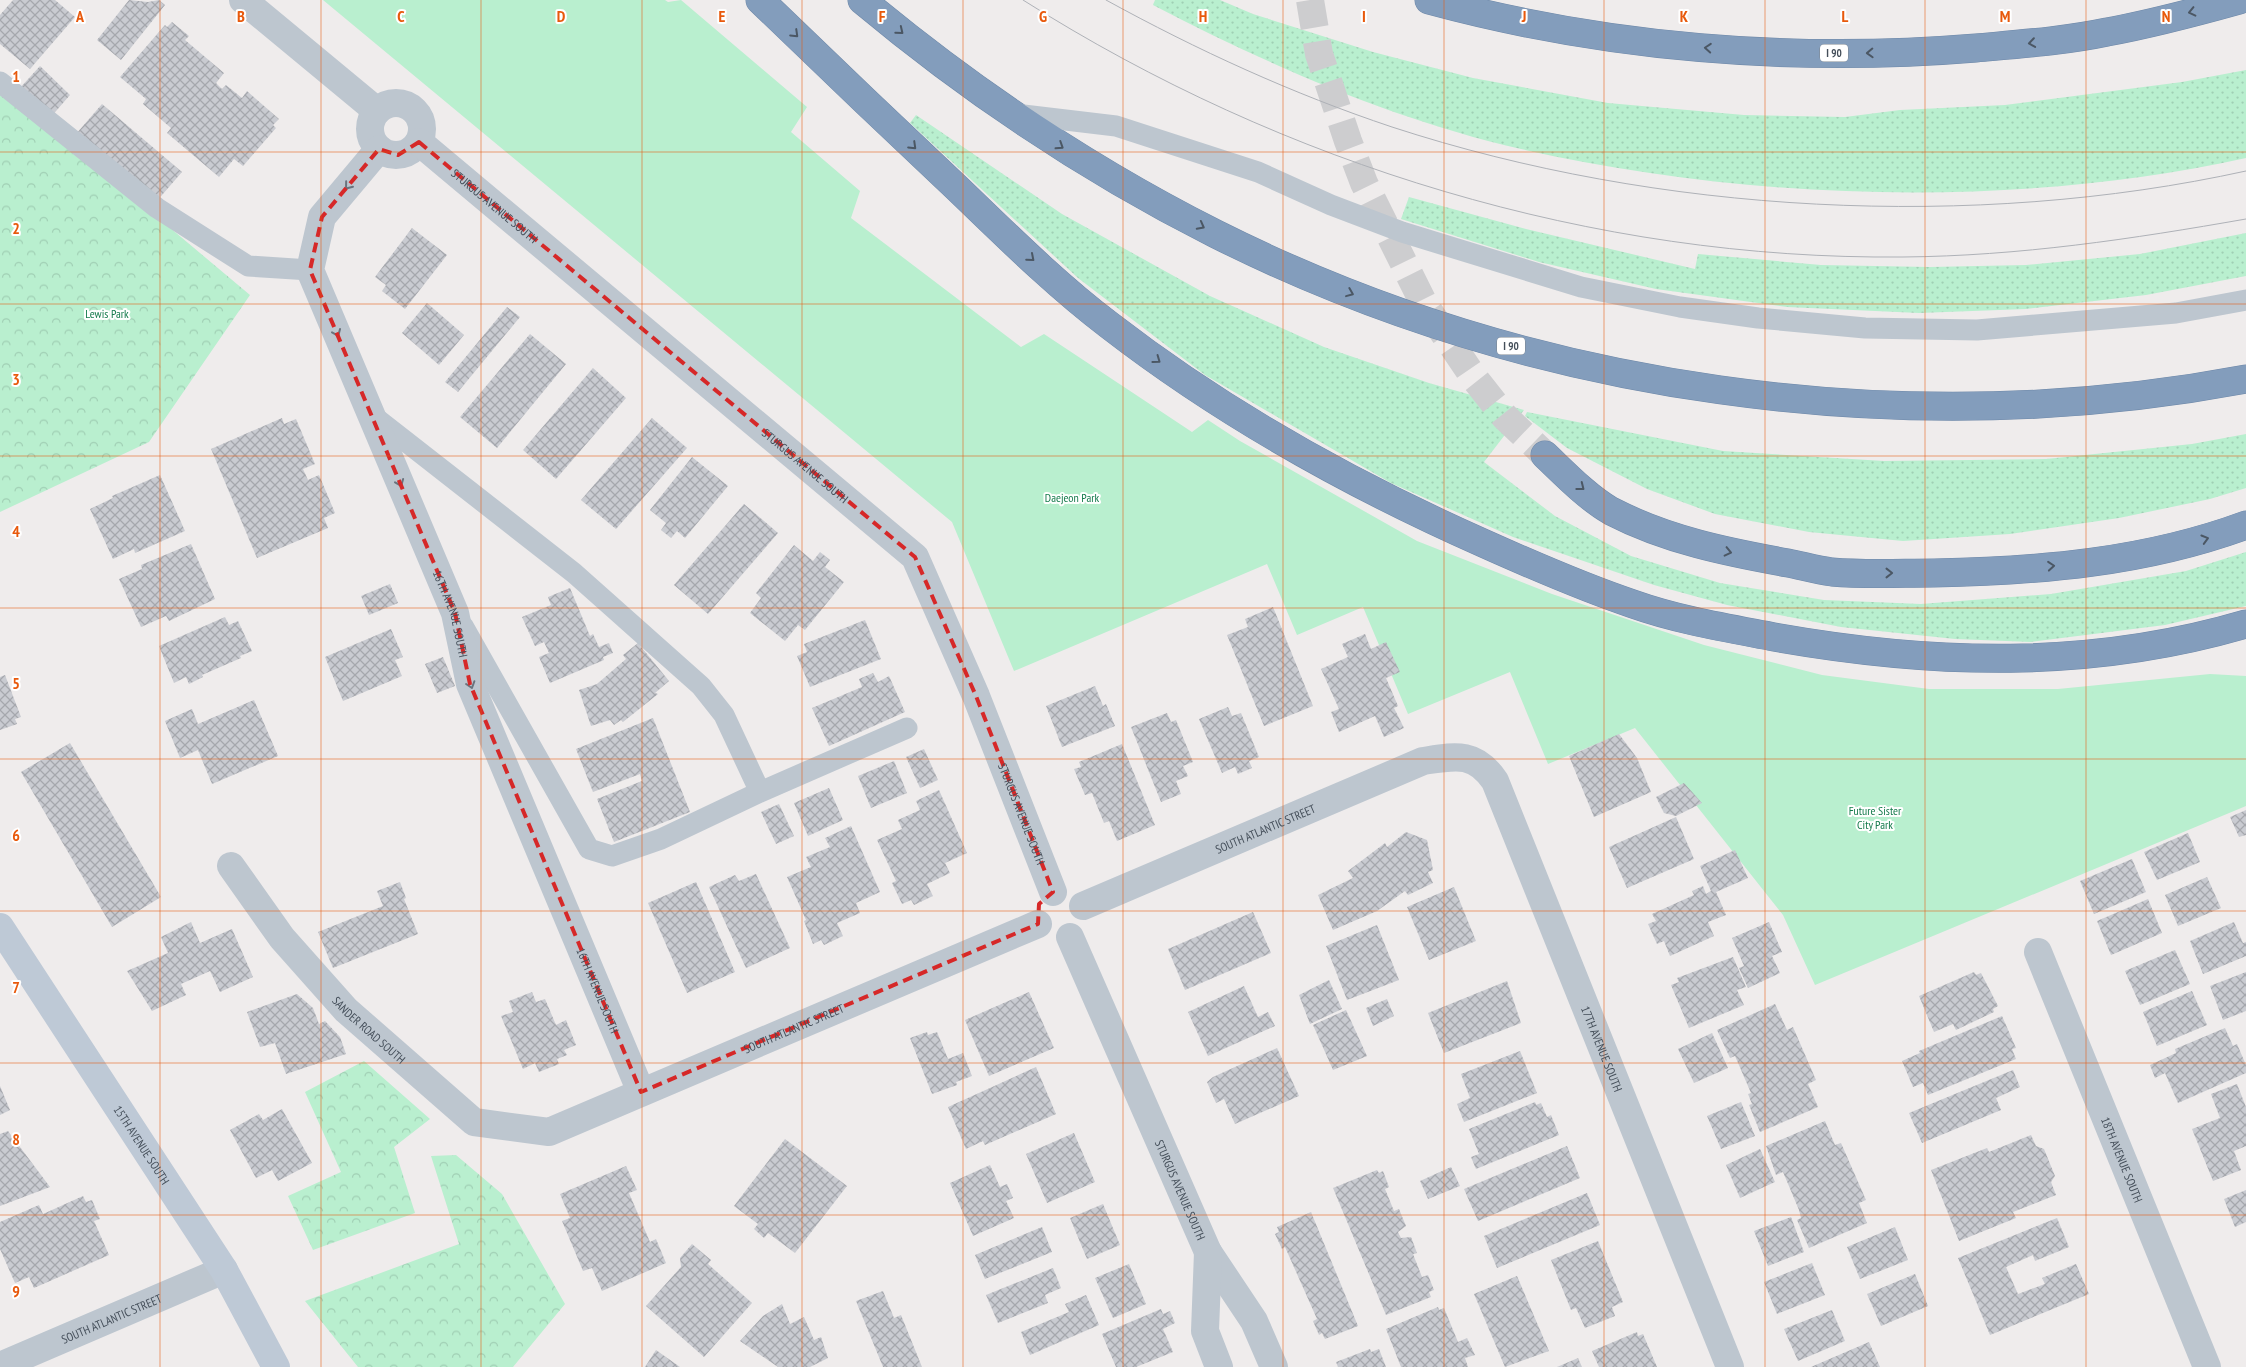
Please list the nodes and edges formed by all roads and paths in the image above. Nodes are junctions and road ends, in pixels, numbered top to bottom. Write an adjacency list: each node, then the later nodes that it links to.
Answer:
1 (244, 0): 7 (street)
2 (760, 0): 18 (highway, one-way to 18)
3 (862, 0): 8 (highway, I 90, one-way to 8)
4 (1429, 0): 5 (highway, I 90, one-way to 4)
5 (2239, 0)
6 (0, 82): 11 (lane)
7 (377, 111): 9 (street); 10 (street)
8 (1010, 113): 12 (lane); 13 (highway, I 90, one-way to 13)
9 (419, 142): 10 (street); 23 (street, STURGUS AVENUE SOUTH)
10 (379, 148): 11 (street, one-way to 11)
11 (310, 270): 14 (street, 16TH AVENUE SOUTH, one-way to 14)
12 (2246, 300)
13 (2246, 379)
14 (372, 415): 17 (street, 16TH AVENUE SOUTH, one-way to 17); 21 (lane)
15 (1545, 455): 16 (highway, one-way to 16)
16 (2246, 525)
17 (455, 613): 21 (lane); 29 (street, 16TH AVENUE SOUTH, one-way to 29)
18 (2246, 624)
19 (907, 728): 21 (lane)
20 (1449, 757): 24 (street, SOUTH ATLANTIC STREET); 37 (street, 17TH AVENUE SOUTH)
21 (760, 792)
22 (231, 866): 30 (street, SANDER ROAD SOUTH)
23 (1053, 892): 24 (street); 25 (street)
24 (1083, 906): 27 (street)
25 (1038, 924): 27 (street); 29 (street, SOUTH ATLANTIC STREET)
26 (0, 927): 32 (main road, 15TH AVENUE SOUTH)
27 (1070, 937): 31 (street, STURGUS AVENUE SOUTH)
28 (2038, 952): 38 (street, 18TH AVENUE SOUTH)
29 (641, 1092): 30 (street, SOUTH ATLANTIC STREET)
30 (549, 1132)
31 (1208, 1252): 35 (street, STURGUS AVENUE SOUTH); 36 (street, STURGUS AVENUE SOUTH)
32 (224, 1270): 33 (street, SOUTH ATLANTIC STREET); 34 (main road, 15TH AVENUE SOUTH)
33 (0, 1366)
34 (276, 1367)
35 (1219, 1367)
36 (1274, 1367)
37 (1730, 1367)
38 (2208, 1367)

